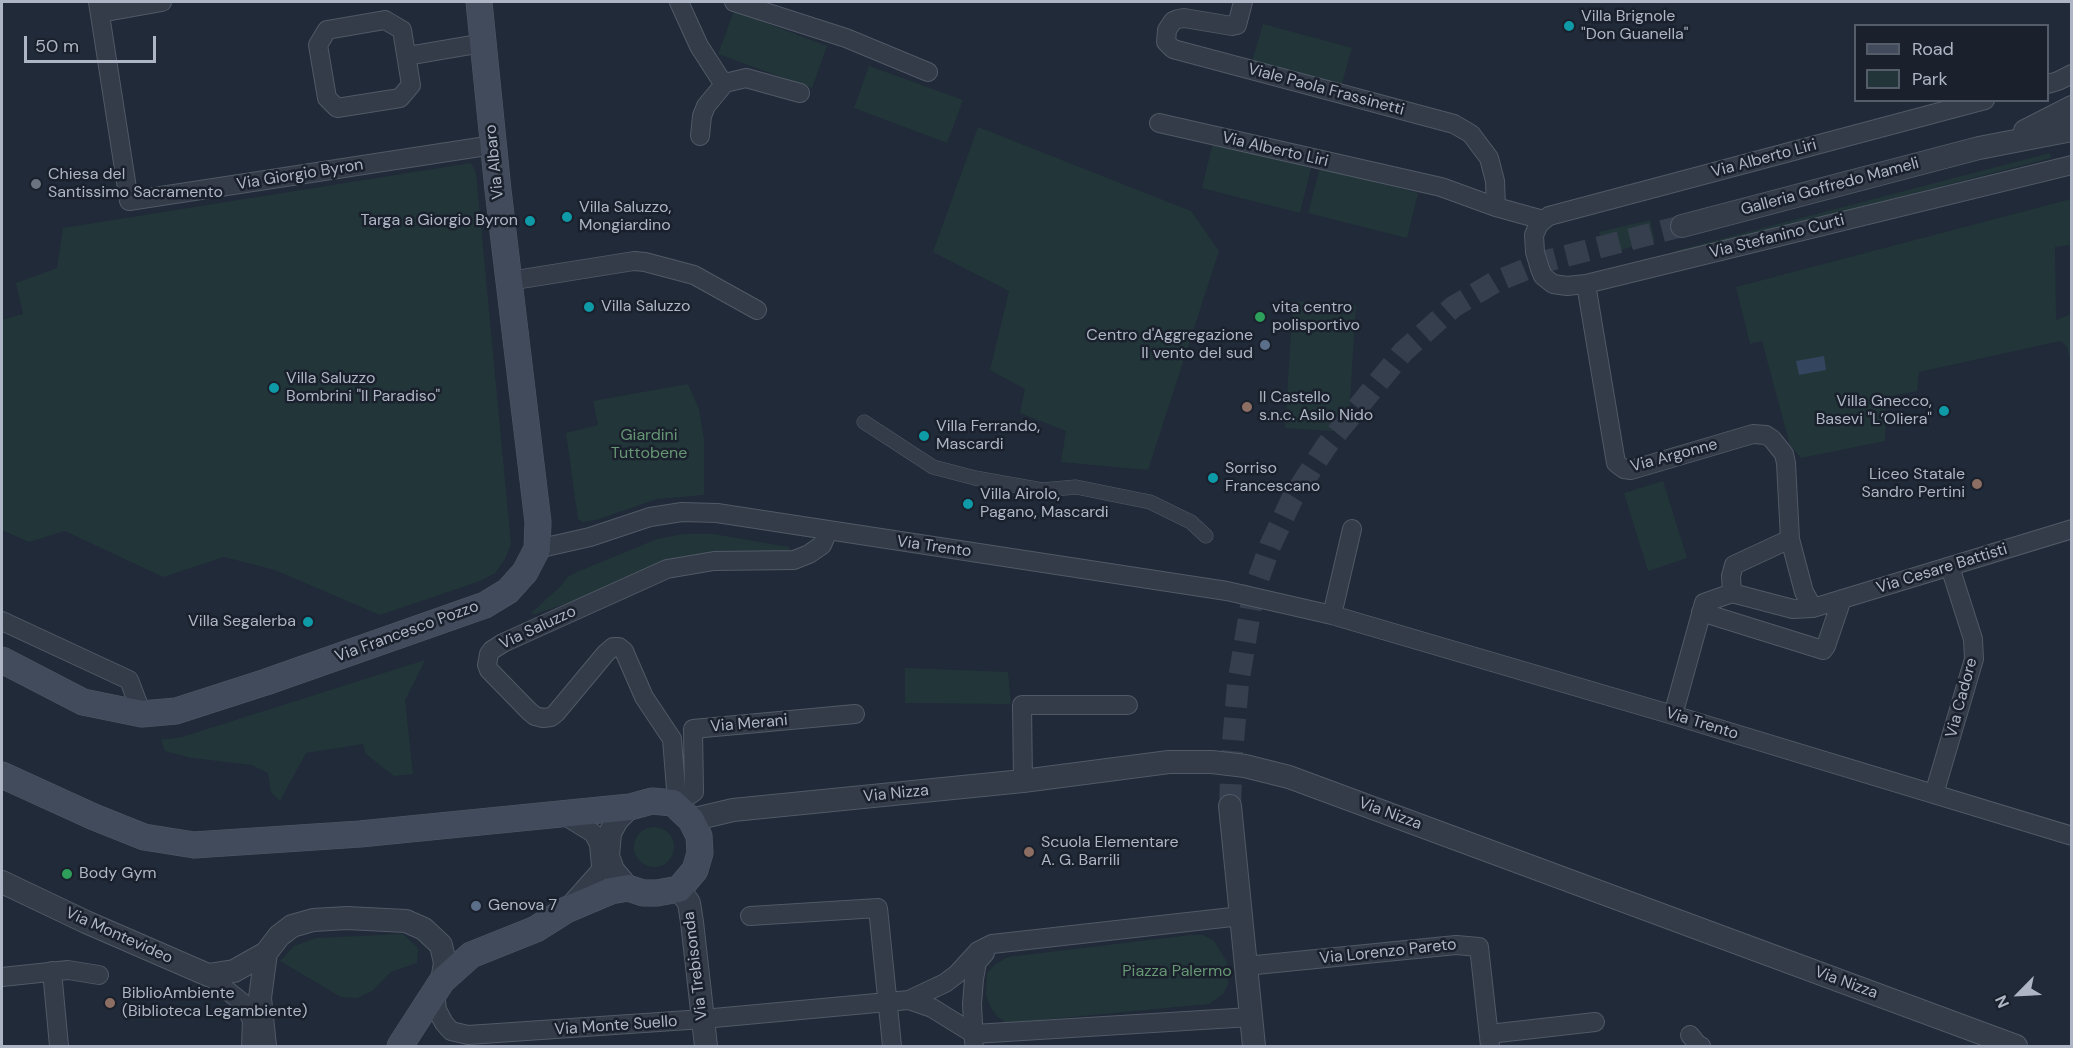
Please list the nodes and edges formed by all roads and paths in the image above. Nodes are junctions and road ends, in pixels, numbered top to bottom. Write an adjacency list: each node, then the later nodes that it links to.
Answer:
1 (162, 2): 6 (street)
2 (479, 2): 7 (main road, Via Albaro)
3 (679, 2): 10 (street)
4 (734, 2): 9 (street)
5 (1243, 2): 20 (street, Viale Paola Frassinetti)
6 (99, 7): 17 (street, Via Giorgio Byron)
7 (483, 42): 8 (street); 17 (main road, Via Albaro)
8 (407, 56): 8 (street)
9 (928, 72)
10 (725, 83): 11 (street); 16 (street)
11 (800, 93)
12 (1977, 102): 21 (street, Via Alberto Liri)
13 (2072, 107): 18 (street)
14 (1159, 123): 20 (street, Via Alberto Liri)
15 (2072, 130): 18 (street)
16 (700, 136)
17 (493, 145): 23 (main road, Via Albaro)
18 (1979, 148): 22 (street, Galleria Goffredo Mameli)
19 (2072, 165): 24 (street, Via Stefanino Curti)
20 (1496, 207): 21 (street)
21 (1543, 220): 24 (street, Via Stefanino Curti)
22 (1682, 226)
23 (510, 281): 25 (street); 32 (main road, Via Francesco Pozzo)
24 (1586, 284): 31 (street, Via Argonne)
25 (757, 310)
26 (864, 422): 30 (street)
27 (1352, 529): 38 (street)
28 (2072, 529): 33 (street, Via Cesare Battisti)
29 (828, 531): 32 (street, Via Trento); 38 (street, Via Trento); 50 (street, Via Saluzzo)
30 (1206, 536)
31 (1790, 539): 34 (street); 36 (street)
32 (537, 549): 42 (main road, Via Francesco Pozzo)
33 (1950, 567): 35 (street, Via Cesare Battisti); 47 (street, Via Cadore)
34 (1731, 584): 36 (street); 37 (street)
35 (1842, 599): 36 (street, Via Cesare Battisti); 37 (street)
36 (1812, 608)
37 (1701, 612): 44 (street)
38 (1332, 615): 44 (street, Via Trento)
39 (2, 621): 42 (street)
40 (2, 660): 42 (main road, Via Francesco Pozzo)
41 (1128, 705): 46 (street)
42 (142, 714)
43 (855, 714): 50 (street, Via Merani)
44 (1673, 715): 47 (street, Via Trento)
45 (2, 774): 51 (main road)
46 (1023, 781): 50 (street, Via Nizza); 85 (street, Via Nizza)
47 (1934, 794): 53 (street, Via Trento)
48 (1230, 806): 60 (street)
49 (630, 807): 50 (main road); 51 (main road); 52 (street)
50 (679, 809): 57 (main road)
51 (570, 812): 52 (street); 54 (street)
52 (610, 833): 54 (street)
53 (2072, 836)
54 (605, 863): 56 (street); 58 (street)
55 (2, 882): 68 (street, Via Montevideo)
56 (628, 888): 57 (main road); 58 (main road)
57 (679, 888): 74 (street, Via Trebisonda)
58 (566, 910): 64 (main road)
59 (750, 916): 72 (street)
60 (1241, 916): 61 (street); 65 (street)
61 (992, 944): 71 (street); 76 (street)
62 (441, 945): 63 (street); 64 (street); 70 (street)
63 (266, 952): 68 (street); 80 (street)
64 (471, 954): 70 (main road)
65 (1246, 966): 73 (street); 77 (street, Via Lorenzo Pareto)
66 (52, 971): 67 (street); 69 (street); 78 (street)
67 (99, 975)
68 (208, 975): 79 (street)
69 (2, 977)
70 (439, 987): 74 (street, Via Monte Suello); 81 (main road)
71 (909, 1000): 72 (street); 76 (street)
72 (888, 1003): 74 (street, Via Monte Suello); 83 (street)
73 (1251, 1017): 76 (street); 84 (street)
74 (703, 1019): 82 (street, Via Trebisonda)
75 (1595, 1022): 77 (street, Via Lorenzo Pareto)
76 (974, 1040)
77 (1489, 1040)
78 (59, 1047)
79 (251, 1047)
80 (265, 1047)
81 (400, 1047)
82 (706, 1047)
83 (892, 1047)
84 (1254, 1047)
85 (2016, 1047)

